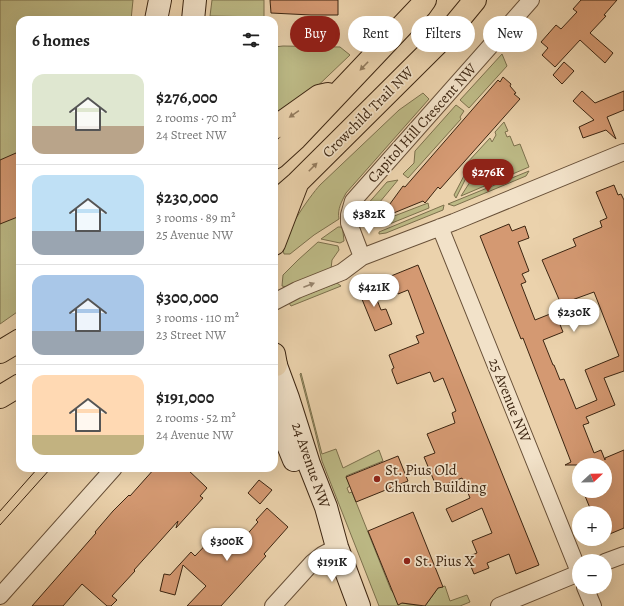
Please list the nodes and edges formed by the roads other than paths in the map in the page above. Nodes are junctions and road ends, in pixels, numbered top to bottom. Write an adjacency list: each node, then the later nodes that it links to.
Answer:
1 (195, 0): 5 (street)
2 (425, 0): 6 (highway, one-way to 6)
3 (476, 0): 10 (highway, Crowchild Trail NW, one-way to 3)
4 (531, 0): 14 (street, Capitol Hill Crescent NW)
5 (193, 16)
6 (340, 90): 7 (highway, one-way to 7); 9 (highway)
7 (278, 125)
8 (624, 152): 12 (street)
9 (278, 154)
10 (297, 183): 11 (highway, Crowchild Trail NW); 13 (highway)
11 (278, 200)
12 (440, 227): 14 (street); 24 (street, 25 Avenue NW)
13 (278, 233)
14 (362, 257): 15 (street, one-way to 14)
15 (278, 300)
16 (16, 342): 17 (highway)
17 (0, 352)
18 (278, 374): 23 (street, 24 Avenue NW)
19 (16, 387): 20 (highway)
20 (0, 397)
21 (278, 421): 23 (street, 24 Avenue NW)
22 (110, 472): 29 (street)
23 (337, 547): 30 (street); 31 (street, 24 Avenue NW)
24 (572, 555)
25 (624, 555): 26 (street)
26 (612, 559)
27 (572, 575): 32 (street)
28 (588, 594): 33 (street)
29 (0, 596)
30 (273, 606)
31 (359, 606)
32 (499, 606)
33 (593, 606)

